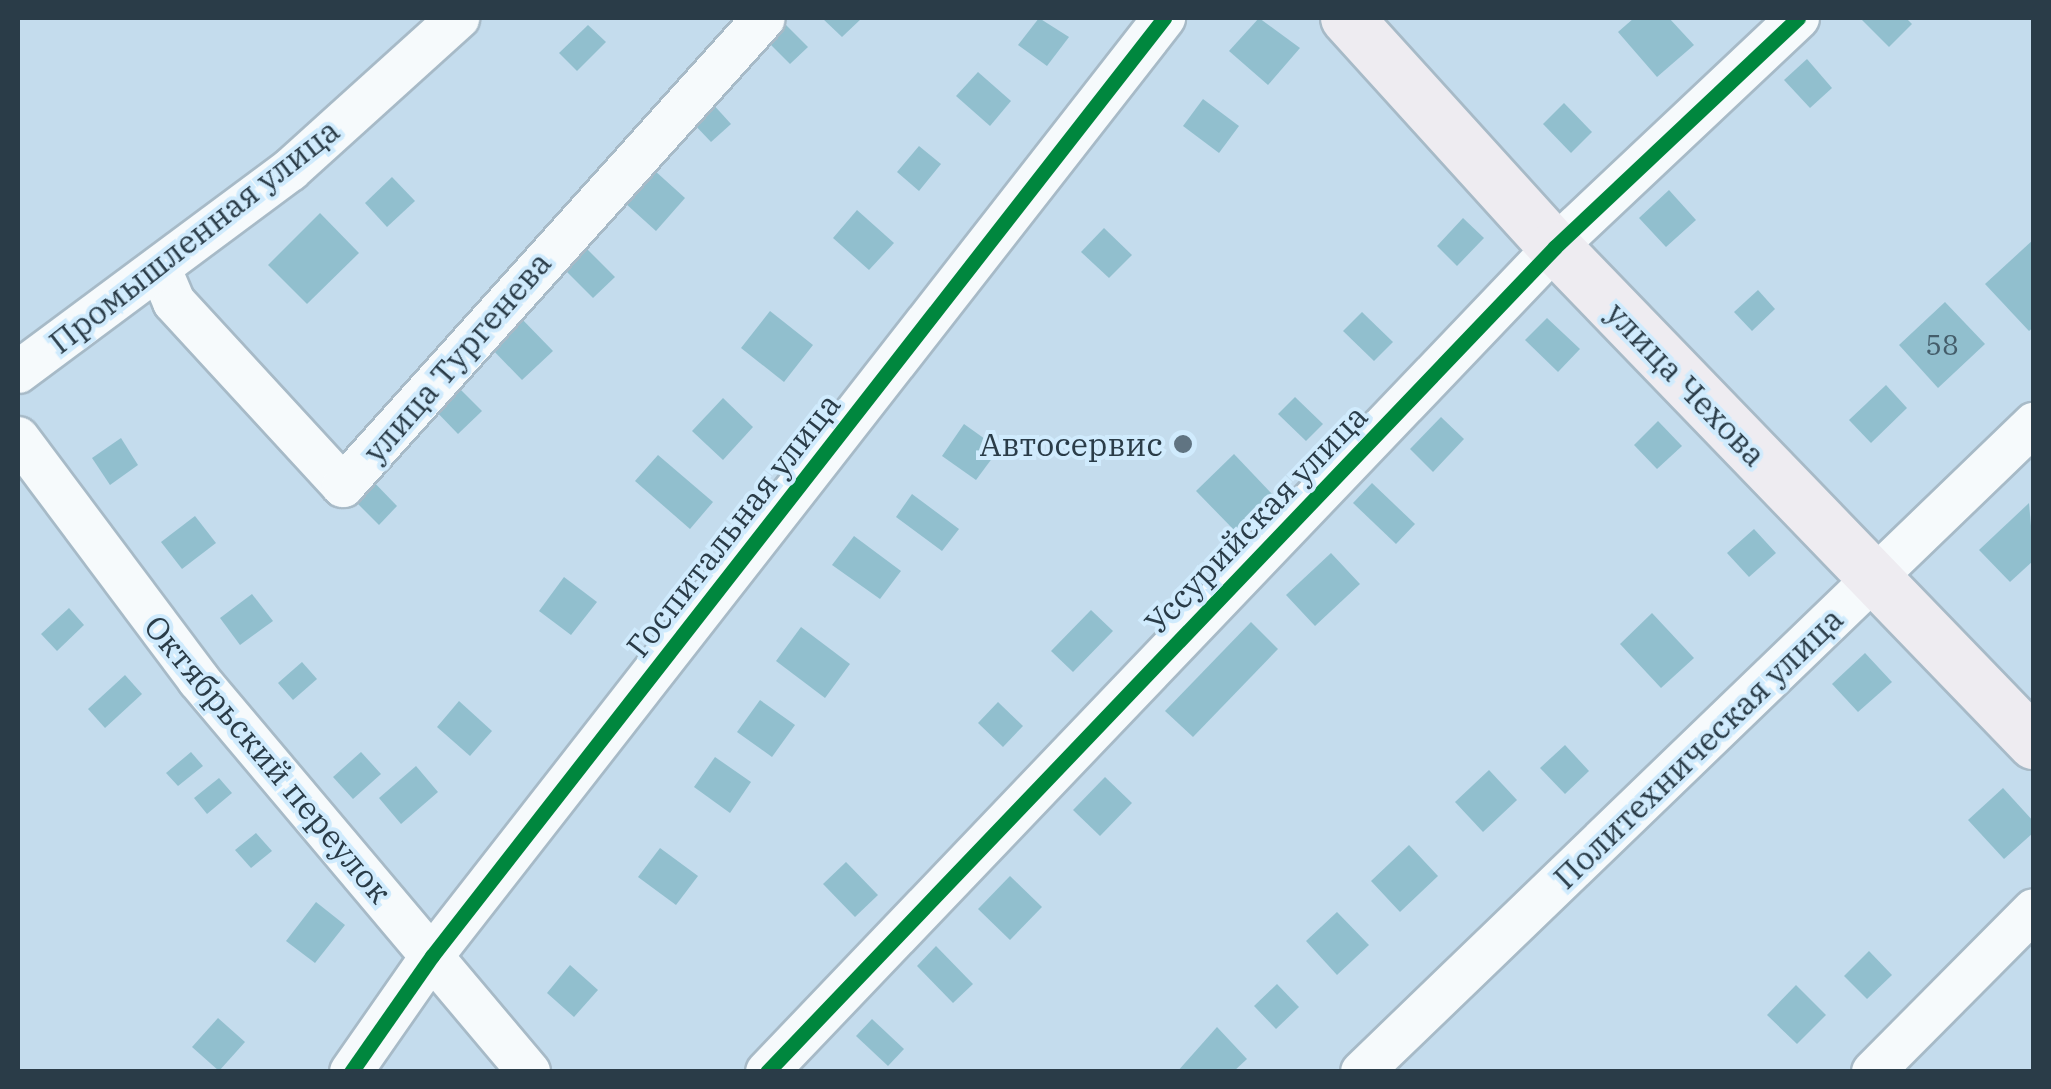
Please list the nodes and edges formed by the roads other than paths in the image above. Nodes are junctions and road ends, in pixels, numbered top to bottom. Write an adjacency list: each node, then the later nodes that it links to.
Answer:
1 (458, 18): 7 (street, Промышленная улица)
2 (764, 18): 7 (street, улица Тургенева)
3 (1164, 18): 14 (street, Госпитальная улица)
4 (1347, 18): 6 (main road, улица Чехова)
5 (1798, 18): 6 (street, Уссурийская улица)
6 (1555, 246): 11 (main road, улица Чехова); 17 (street, Уссурийская улица)
7 (160, 269): 8 (street, Промышленная улица)
8 (18, 372)
9 (2034, 424): 11 (street, Политехническая улица)
10 (18, 438): 14 (street, Октябрьский переулок)
11 (1872, 580): 12 (main road, улица Чехова); 18 (street, Политехническая улица)
12 (2034, 742)
13 (2034, 910): 19 (street)
14 (432, 956): 15 (street, Госпитальная улица); 16 (street, Октябрьский переулок)
15 (352, 1072)
16 (529, 1072)
17 (768, 1072)
18 (1362, 1072)
19 (1873, 1072)

